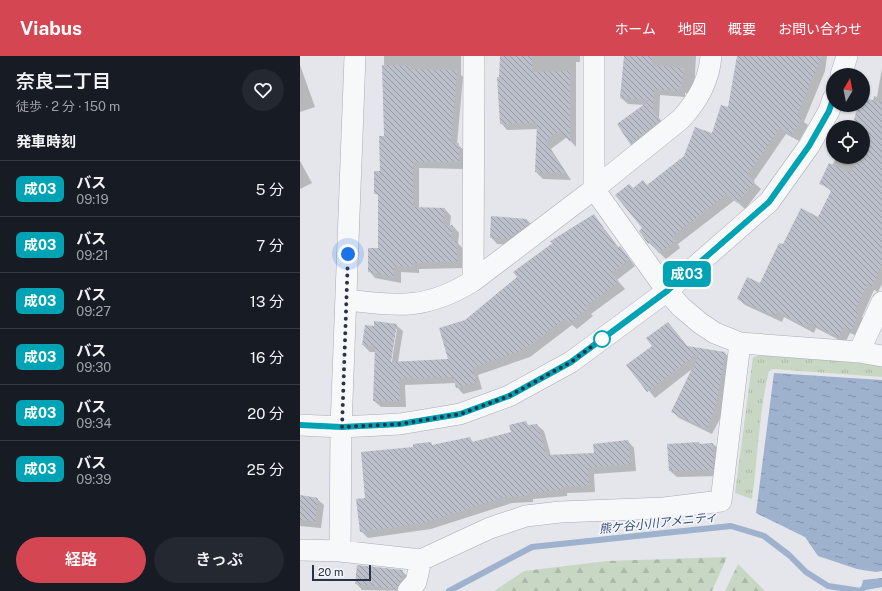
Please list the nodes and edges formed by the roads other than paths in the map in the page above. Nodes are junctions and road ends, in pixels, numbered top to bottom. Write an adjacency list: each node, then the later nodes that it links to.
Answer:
1 (355, 56): 11 (street)
2 (474, 56): 9 (street)
3 (594, 56): 8 (street)
4 (711, 56): 8 (street)
5 (847, 56): 6 (street)
6 (843, 68)
7 (828, 112): 10 (street)
8 (594, 189): 9 (street); 10 (street)
9 (473, 281): 11 (street)
10 (667, 291): 13 (street); 17 (street)
11 (347, 300): 17 (street)
12 (882, 302): 14 (street)
13 (740, 343): 14 (street); 20 (street)
14 (859, 352): 15 (street)
15 (882, 356)
16 (300, 425): 17 (street)
17 (342, 427): 19 (street)
18 (300, 550): 19 (street)
19 (340, 551): 20 (street)
20 (421, 560): 21 (street)
21 (408, 591)

